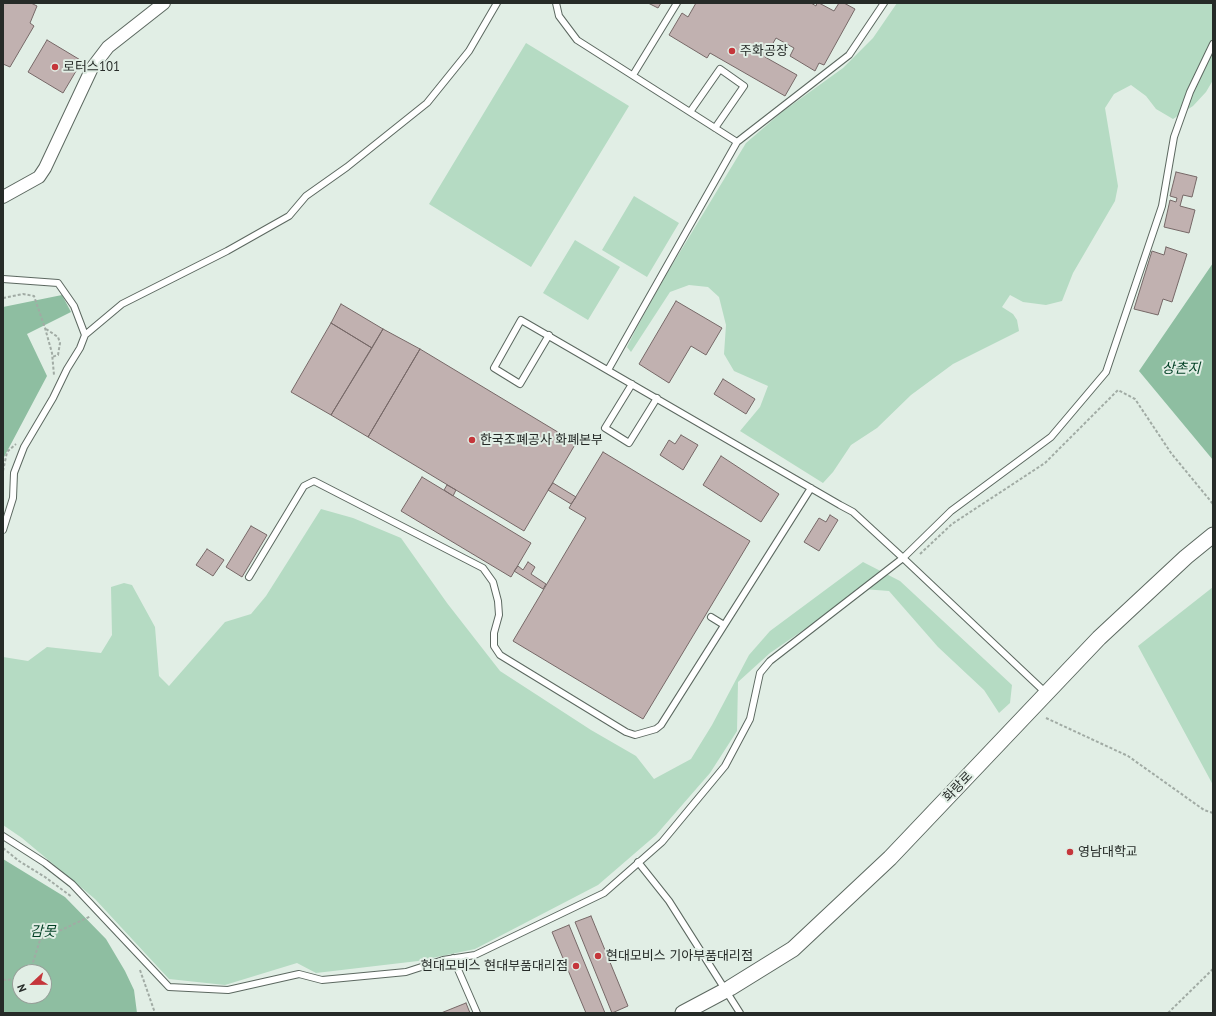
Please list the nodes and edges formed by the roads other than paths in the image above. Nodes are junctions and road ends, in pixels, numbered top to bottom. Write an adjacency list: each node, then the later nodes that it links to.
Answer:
1 (164, 3): 11 (street)
2 (497, 3): 13 (lane)
3 (556, 3): 7 (lane)
4 (677, 3): 7 (lane)
5 (884, 3): 10 (lane)
6 (1213, 44): 21 (lane)
7 (633, 75): 8 (lane)
8 (690, 112): 9 (lane); 9 (lane)
9 (715, 128): 10 (lane)
10 (737, 142): 15 (lane)
11 (3, 197)
12 (3, 280): 13 (lane)
13 (85, 335): 19 (lane)
14 (549, 335): 14 (lane); 15 (lane)
15 (608, 370): 16 (lane)
16 (632, 384): 17 (lane); 17 (lane)
17 (657, 398): 18 (lane)
18 (811, 488): 21 (lane); 24 (lane)
19 (3, 530)
20 (1213, 534): 25 (street, 화랑로)
21 (903, 558): 25 (lane); 27 (lane)
22 (249, 577): 24 (lane)
23 (711, 617): 24 (lane)
24 (724, 625)
25 (1046, 693): 29 (street, 화랑로)
26 (3, 836): 28 (lane)
27 (638, 862): 28 (lane); 29 (lane)
28 (453, 958): 30 (lane)
29 (725, 991): 31 (street, 화랑로); 32 (lane)
30 (477, 1013)
31 (683, 1013)
32 (740, 1013)

